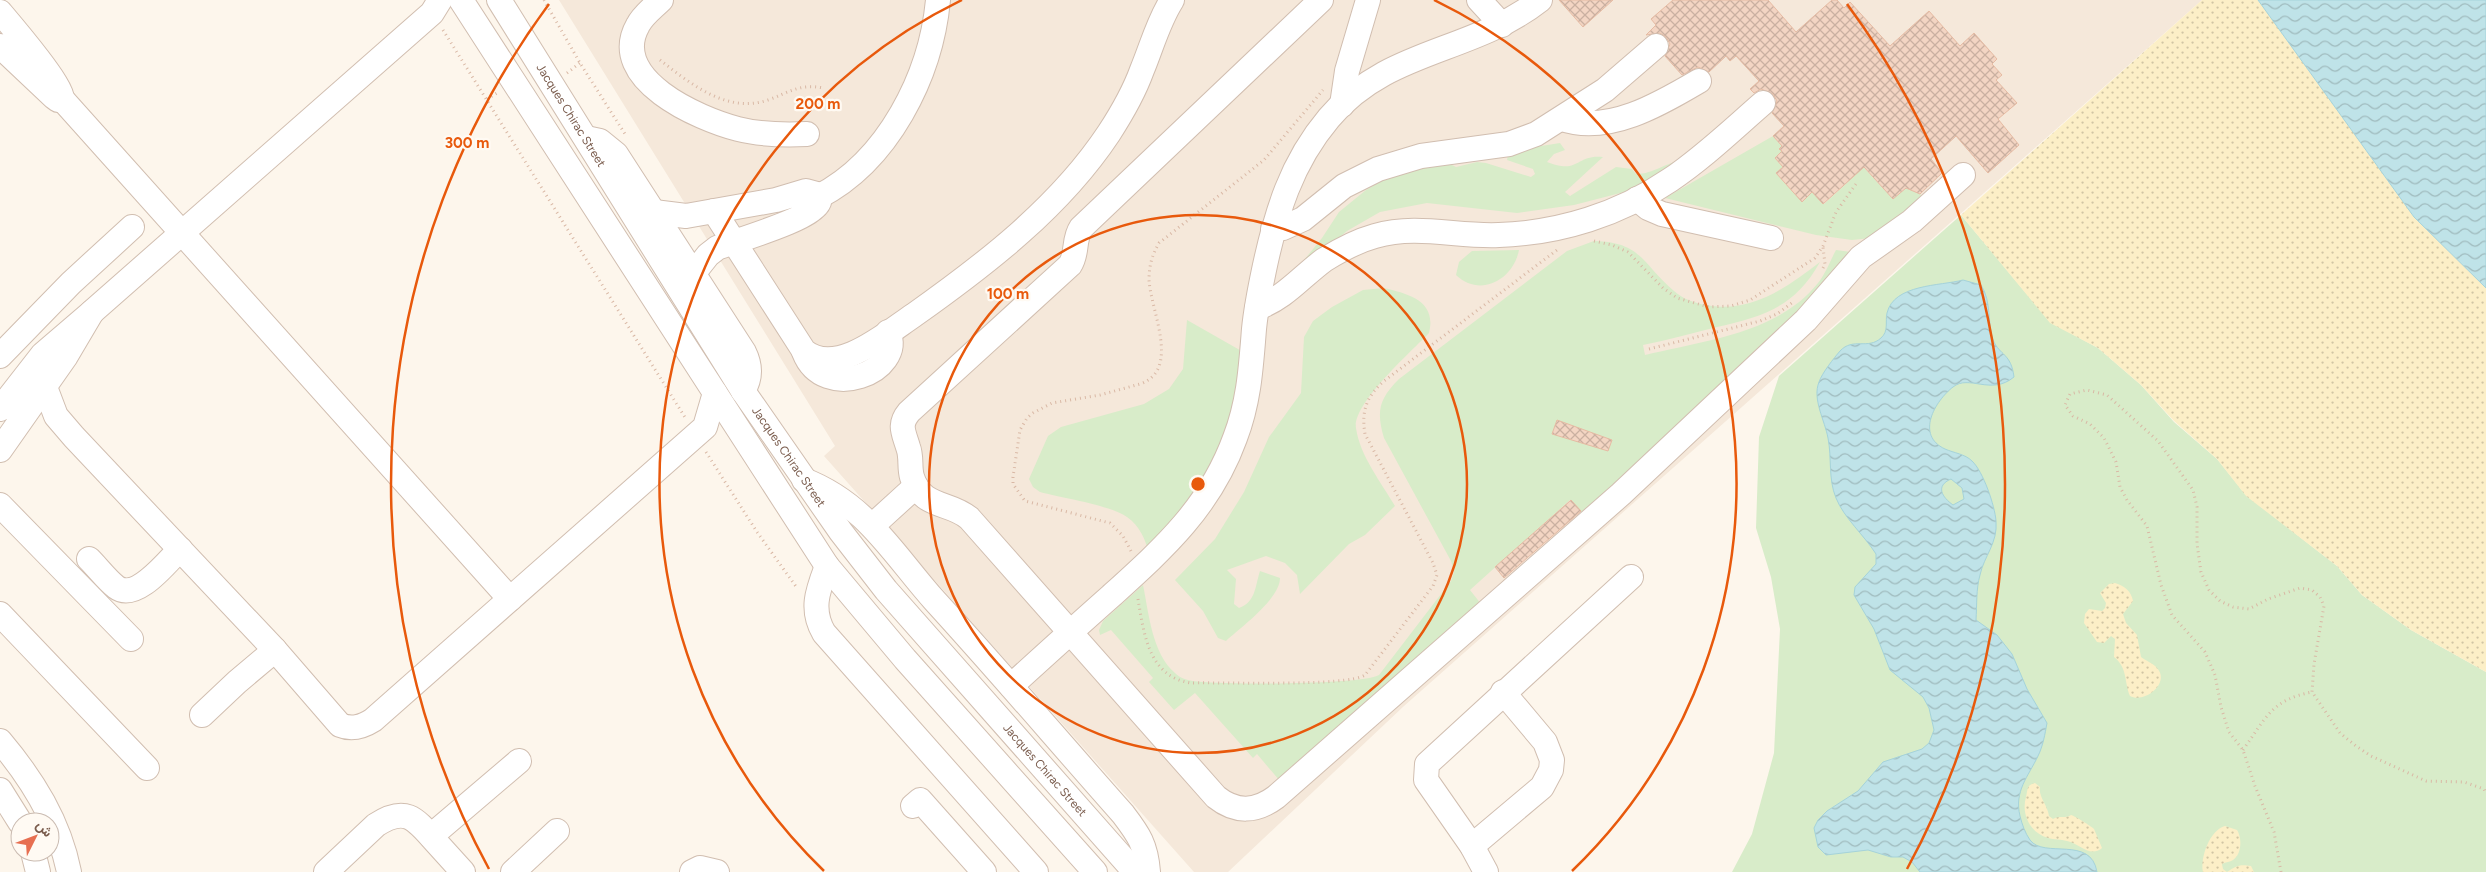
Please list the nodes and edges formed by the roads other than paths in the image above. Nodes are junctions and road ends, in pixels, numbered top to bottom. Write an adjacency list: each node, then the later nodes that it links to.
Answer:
1 (461, 0): 12 (street, Jacques Chirac Street)
2 (499, 0): 22 (street, Jacques Chirac Street)
3 (661, 0): 21 (street)
4 (938, 0): 24 (street)
5 (1172, 0): 36 (street)
6 (1321, 0): 50 (street)
7 (1368, 0): 19 (street)
8 (1479, 0): 13 (street)
9 (1540, 0): 13 (street)
10 (436, 7): 12 (street); 30 (street)
11 (0, 12): 17 (street)
12 (473, 20): 42 (street, Jacques Chirac Street)
13 (1502, 25): 19 (street)
14 (0, 46): 17 (street)
15 (1656, 46): 20 (street)
16 (1699, 82): 20 (street)
17 (62, 99): 30 (street)
18 (1763, 103): 25 (street)
19 (1342, 105): 29 (street)
20 (1562, 119): 29 (street)
21 (807, 134)
22 (586, 138): 27 (street); 41 (street, Jacques Chirac Street)
23 (1962, 174): 59 (street)
24 (818, 197): 26 (street); 32 (street)
25 (1637, 199): 31 (street); 34 (street)
26 (714, 211): 27 (street); 32 (street)
27 (654, 212): 33 (street)
28 (132, 227): 38 (street)
29 (1273, 229): 34 (street)
30 (184, 233): 35 (street); 57 (street)
31 (1771, 238)
32 (740, 239): 33 (street); 37 (street); 39 (street)
33 (693, 274): 41 (street)
34 (1257, 308): 59 (street)
35 (92, 312): 40 (street); 43 (street)
36 (888, 332): 37 (street); 39 (street)
37 (804, 351): 39 (street)
38 (0, 356)
39 (831, 359)
40 (45, 387): 44 (street); 45 (street)
41 (743, 391): 49 (street, Jacques Chirac Street)
42 (715, 393): 46 (street, Jacques Chirac Street); 47 (street)
43 (0, 409)
44 (18, 424): 45 (street); 48 (street)
45 (63, 424): 53 (street)
46 (740, 430): 47 (street); 55 (street, Jacques Chirac Street)
47 (701, 431): 57 (street)
48 (0, 450)
49 (802, 479): 52 (street); 83 (street, Jacques Chirac Street)
50 (916, 486): 52 (street); 59 (street)
51 (0, 505): 60 (street)
52 (872, 526): 62 (street)
53 (180, 550): 54 (street); 61 (street)
54 (89, 559)
55 (826, 566): 81 (street); 82 (street, Jacques Chirac Street)
56 (1631, 577): 63 (street)
57 (510, 599): 61 (street)
58 (0, 614): 67 (street)
59 (1071, 632): 62 (street)
60 (131, 639)
61 (275, 650): 64 (street)
62 (1011, 686): 84 (street)
63 (1503, 692): 73 (street); 73 (street)
64 (202, 715)
65 (0, 741): 74 (street)
66 (519, 761): 72 (street)
67 (147, 768)
68 (0, 790): 70 (street)
69 (913, 806): 80 (street)
70 (14, 812)
71 (557, 830): 77 (street)
72 (431, 836): 75 (street); 76 (street)
73 (1472, 846): 85 (street)
74 (70, 872)
75 (326, 872)
76 (463, 872)
77 (513, 872)
78 (692, 872): 79 (street)
79 (717, 872)
80 (984, 872)
81 (1036, 872)
82 (1095, 872)
83 (1135, 872)
84 (1148, 872)
85 (1486, 872)

